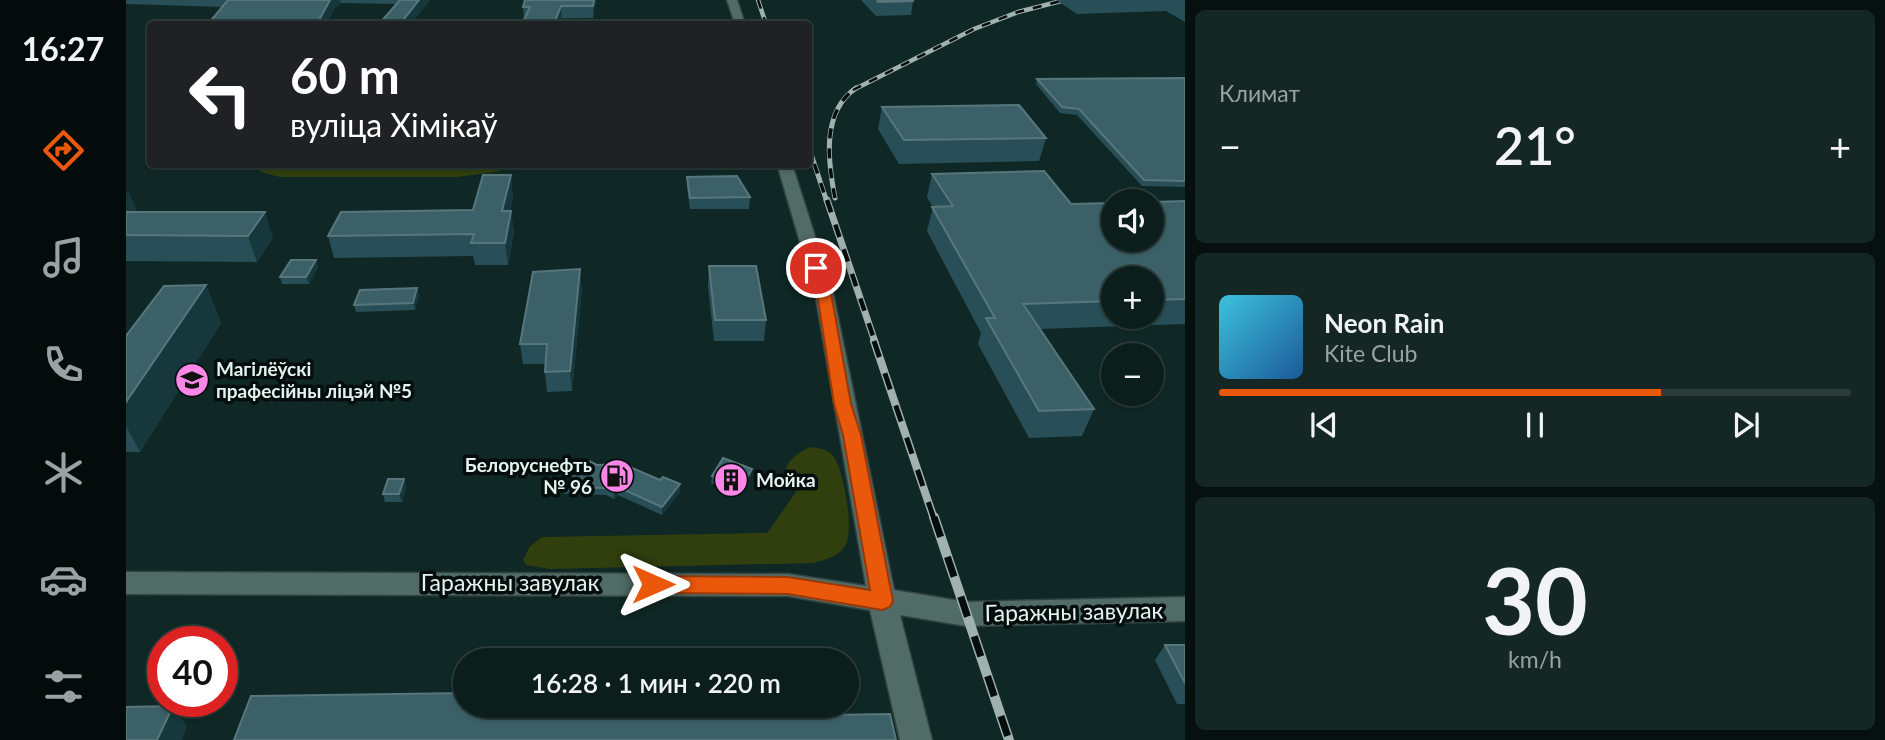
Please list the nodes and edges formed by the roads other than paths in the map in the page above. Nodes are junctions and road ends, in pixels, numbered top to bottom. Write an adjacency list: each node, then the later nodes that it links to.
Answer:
1 (732, 0): 2 (street)
2 (739, 21)
3 (785, 168): 5 (street)
4 (126, 583): 5 (street, Гаражны завулак)
5 (882, 601): 6 (street, Гаражны завулак); 7 (street)
6 (1185, 609)
7 (916, 740)

